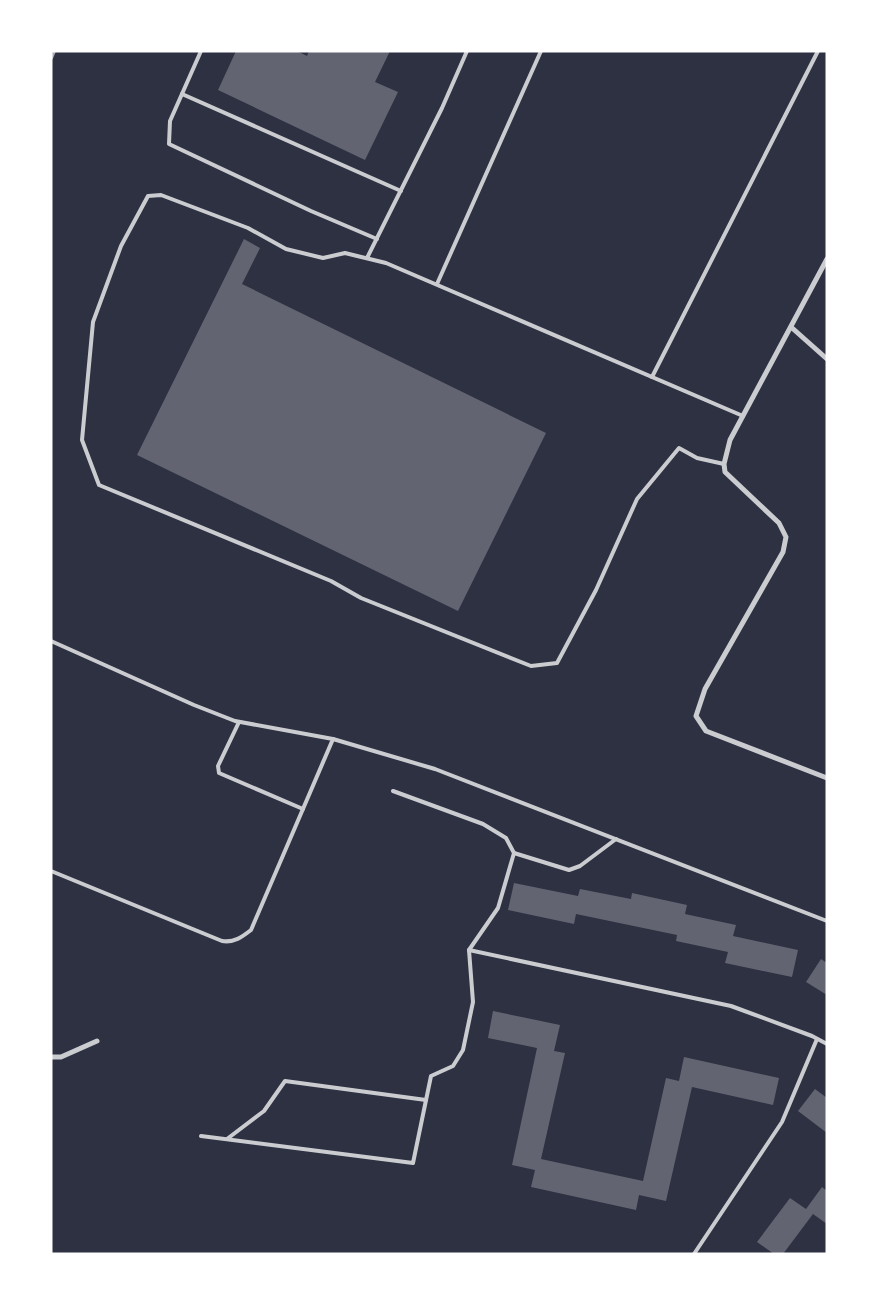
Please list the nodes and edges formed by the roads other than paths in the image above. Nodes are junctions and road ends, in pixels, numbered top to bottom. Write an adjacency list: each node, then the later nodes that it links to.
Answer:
1 (201, 51): 5 (lane)
2 (467, 51): 6 (lane)
3 (542, 51): 10 (lane)
4 (818, 51): 13 (lane)
5 (182, 94): 6 (lane); 7 (lane)
6 (401, 191): 7 (lane)
7 (377, 239): 8 (lane)
8 (368, 258): 10 (lane); 15 (lane)
9 (827, 259): 11 (street)
10 (437, 284): 13 (lane)
11 (791, 327): 12 (street); 14 (street)
12 (827, 359)
13 (652, 378): 14 (lane)
14 (743, 416): 15 (street)
15 (724, 464): 19 (street)
16 (51, 641): 17 (lane)
17 (240, 722): 18 (lane); 21 (lane)
18 (333, 739): 21 (lane); 22 (lane)
19 (827, 778)
20 (393, 790): 23 (lane)
21 (303, 810): 24 (lane)
22 (616, 839): 23 (lane); 25 (lane)
23 (514, 853): 26 (lane)
24 (51, 871)
25 (827, 920)
26 (469, 950): 27 (lane); 31 (lane)
27 (818, 1039): 29 (lane); 34 (lane)
28 (97, 1040): 30 (street)
29 (827, 1044)
30 (51, 1057)
31 (426, 1100): 33 (lane); 33 (lane)
32 (201, 1136): 33 (lane)
33 (227, 1139)
34 (694, 1254)

